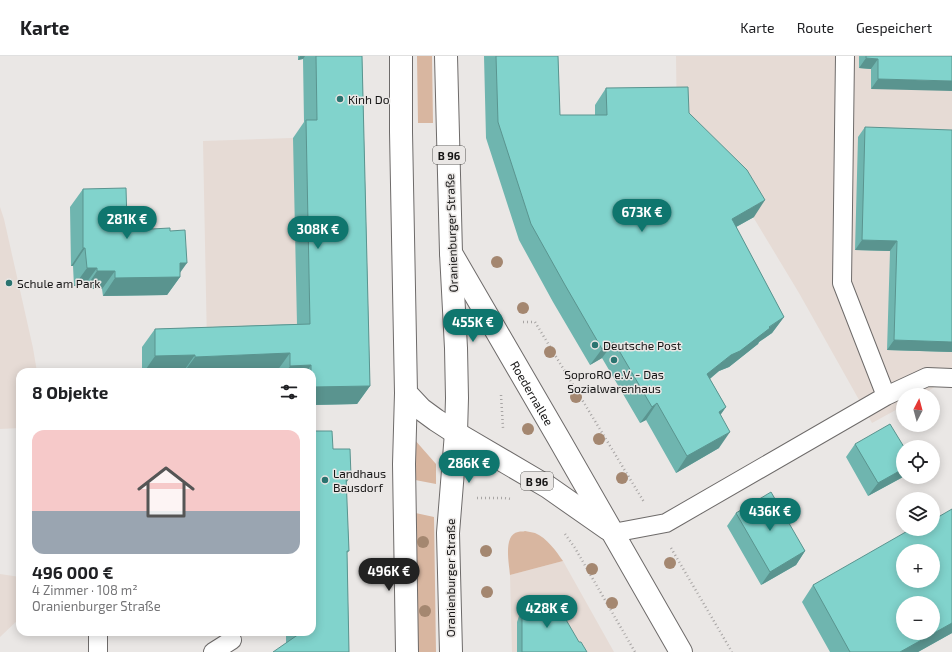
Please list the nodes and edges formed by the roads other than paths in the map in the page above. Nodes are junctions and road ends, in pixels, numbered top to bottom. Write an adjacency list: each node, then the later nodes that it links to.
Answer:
1 (401, 56): 6 (main road)
2 (446, 56): 4 (main road, Oranienburger Straße / B 96)
3 (846, 56): 7 (lane)
4 (451, 253): 8 (main road, Oranienburger Straße); 9 (main road, Roedernallee / B 96)
5 (952, 378): 7 (lane)
6 (406, 393): 8 (main road, B 96); 14 (main road)
7 (886, 396): 9 (lane)
8 (456, 433): 9 (main road, Roedernallee / B 96); 15 (main road, Oranienburger Straße)
9 (613, 534): 16 (main road, Roedernallee / B 96)
10 (98, 636): 12 (lane)
11 (232, 640): 13 (lane)
12 (98, 652)
13 (213, 652)
14 (407, 652)
15 (451, 652)
16 (681, 652)

